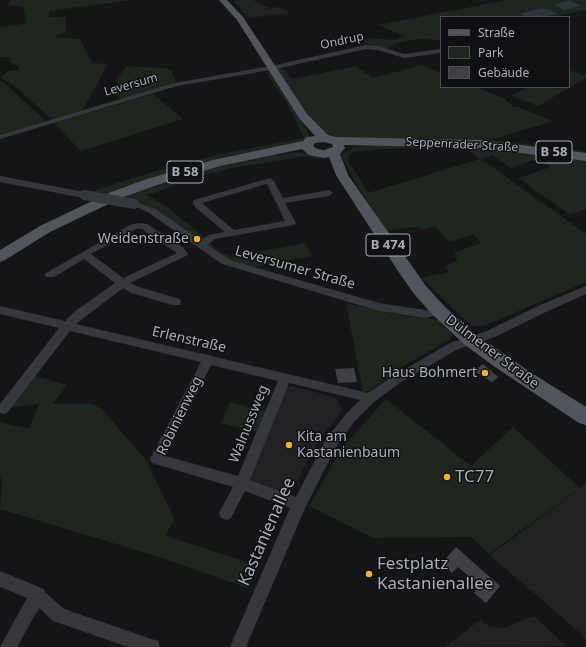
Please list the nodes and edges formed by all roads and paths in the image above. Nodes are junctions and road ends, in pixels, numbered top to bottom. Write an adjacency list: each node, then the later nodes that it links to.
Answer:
1 (223, 0): 3 (main road, B 474)
2 (440, 51): 3 (street, Ondrup)
3 (272, 68): 4 (street, Leversum); 5 (main road, B 474)
4 (0, 137)
5 (323, 146): 6 (main road, Seppenrader Straße / B 58); 13 (main road, B 58); 19 (main road, Dülmener Straße / B 474)
6 (586, 157)
7 (0, 179): 11 (street, Leversumer Straße, bridge)
8 (329, 193): 9 (street)
9 (281, 201): 10 (street); 10 (street)
10 (232, 233): 11 (street)
11 (200, 245): 19 (street, Leversumer Straße)
12 (84, 254): 14 (street); 15 (street); 15 (street)
13 (0, 257)
14 (50, 275)
15 (122, 283): 17 (street); 20 (street)
16 (586, 290): 21 (street, Kastanienallee)
17 (176, 302)
18 (1, 311): 20 (street, Erlenstraße)
19 (439, 311): 21 (main road, Dülmener Straße / B 474)
20 (67, 326): 22 (street, Erlenstraße); 25 (street)
21 (472, 340): 24 (street, Kastanienallee); 26 (main road, Dülmener Straße / B 474)
22 (208, 359): 23 (street, Erlenstraße); 27 (street, Robinienweg)
23 (285, 378): 24 (street, Erlenstraße); 27 (street, Walnussweg)
24 (370, 398): 28 (street, Kastanienallee)
25 (3, 410)
26 (586, 417)
27 (242, 483): 28 (street, Robinienweg); 29 (street)
28 (299, 505): 35 (street, Kastanienallee)
29 (226, 513)
30 (0, 579): 31 (street)
31 (38, 595): 32 (street); 33 (street)
32 (128, 643): 34 (street)
33 (8, 647)
34 (152, 647)
35 (238, 647)

